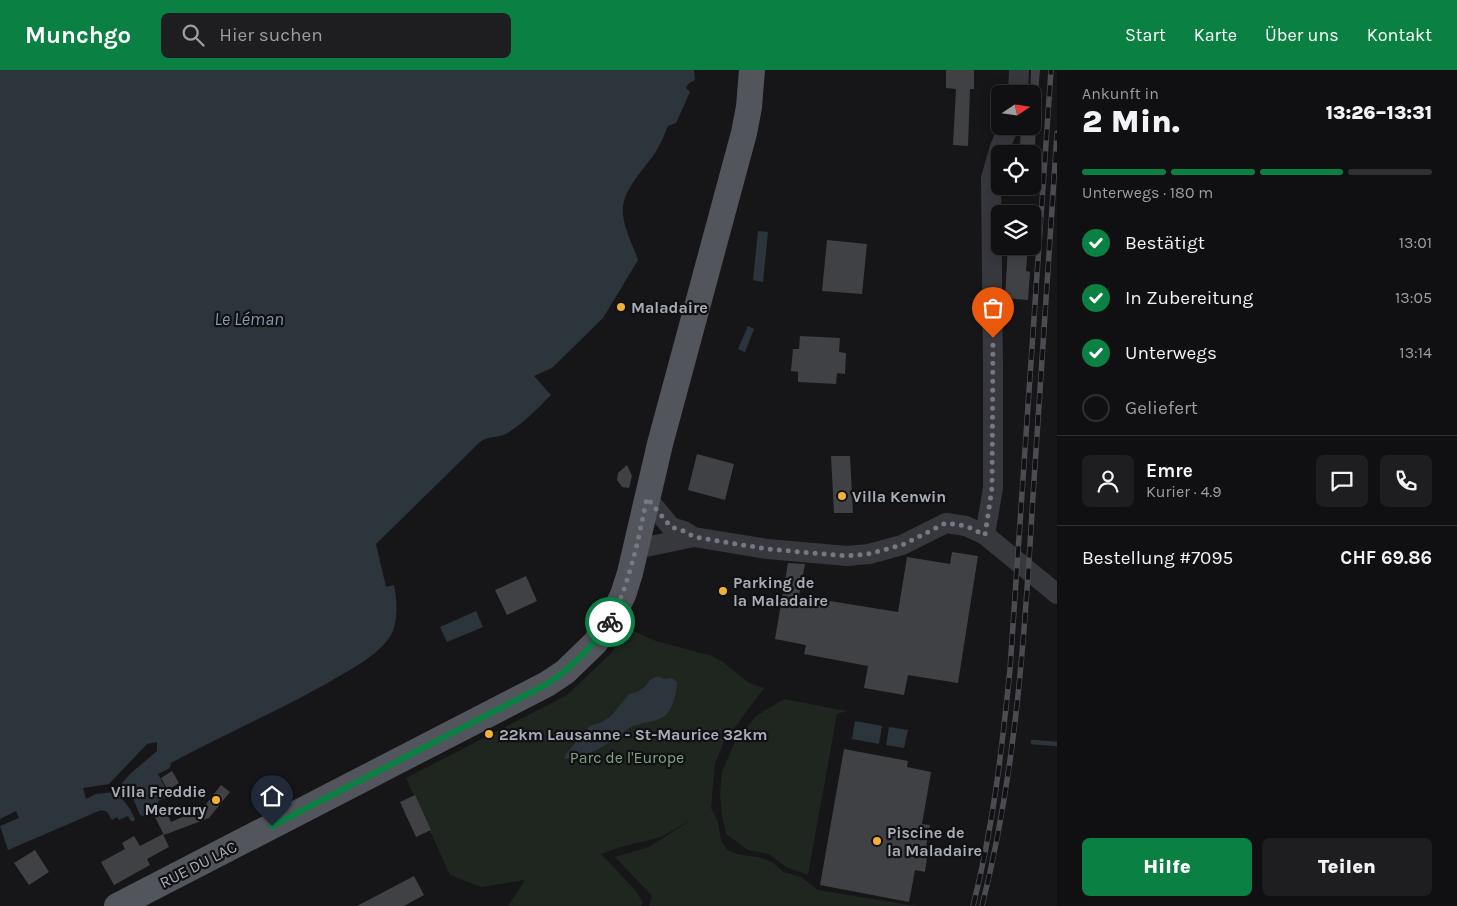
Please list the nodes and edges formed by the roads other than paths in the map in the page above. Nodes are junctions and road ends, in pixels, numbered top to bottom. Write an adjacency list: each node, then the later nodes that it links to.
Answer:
1 (752, 70): 5 (main road, RUE DU LAC)
2 (1018, 70): 3 (street)
3 (1018, 85)
4 (1005, 135): 6 (street)
5 (647, 498): 7 (street); 8 (main road, RUE DU LAC)
6 (985, 535): 7 (street); 9 (street)
7 (694, 537): 8 (street)
8 (636, 549): 10 (main road, RUE DU LAC)
9 (1057, 594)
10 (117, 906)

